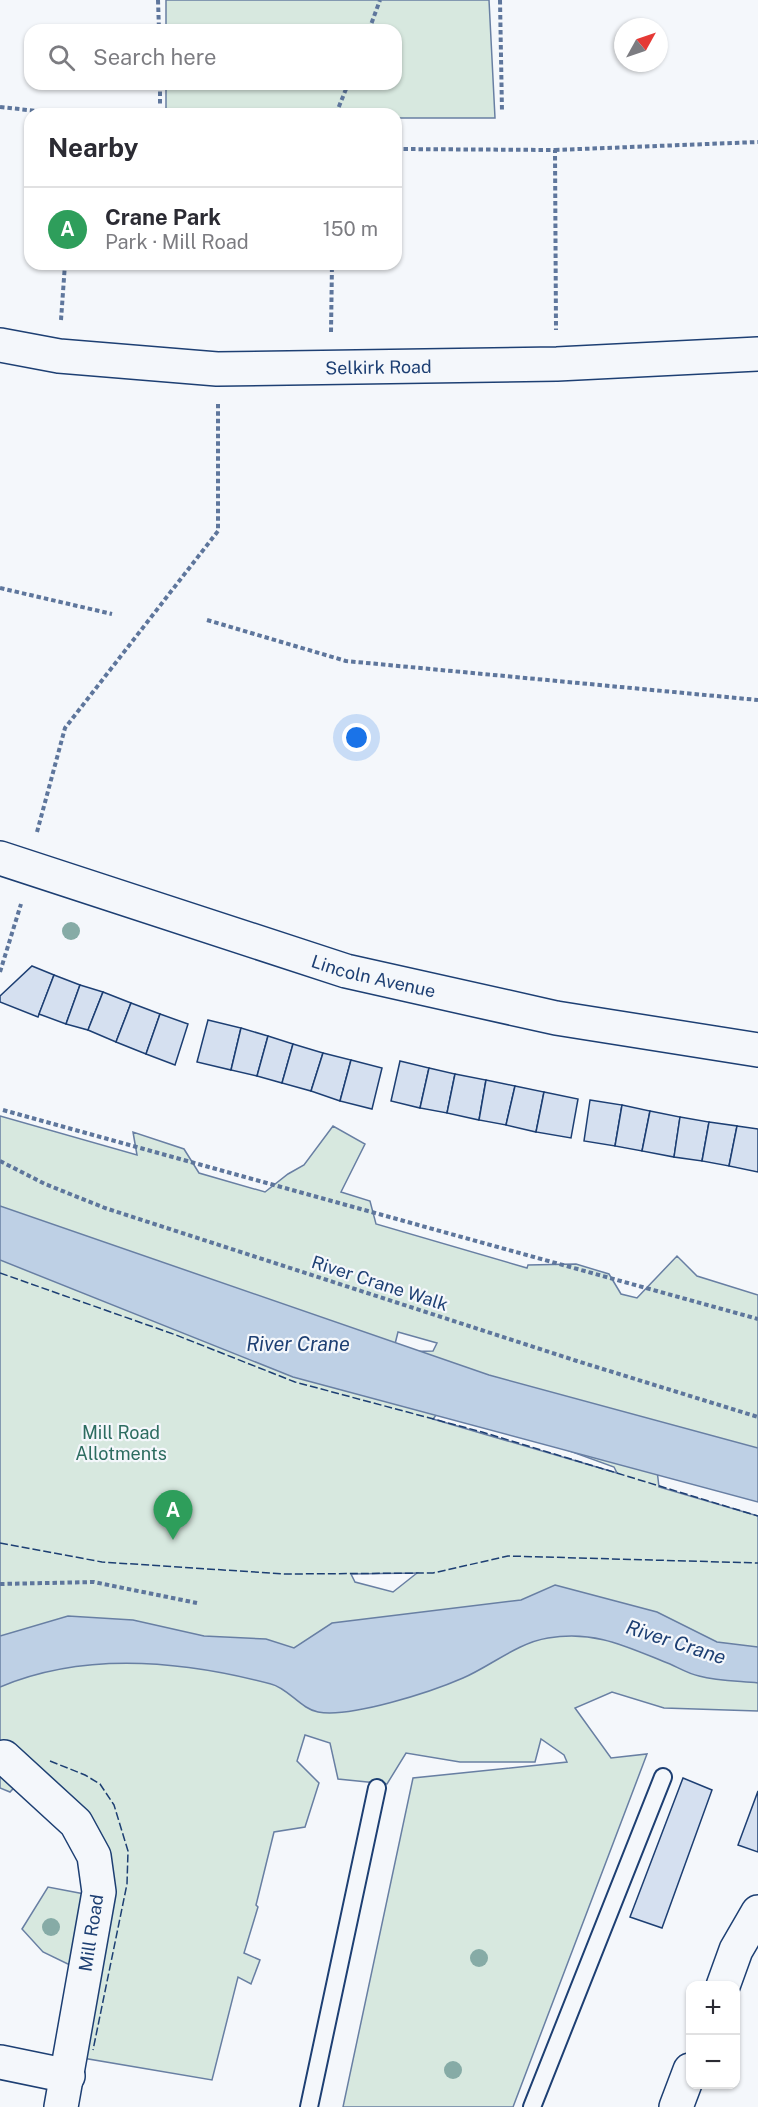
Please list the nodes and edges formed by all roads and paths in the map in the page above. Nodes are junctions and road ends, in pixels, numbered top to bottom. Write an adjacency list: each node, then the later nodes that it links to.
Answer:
1 (158, 0): 4 (path)
2 (380, 0): 5 (path)
3 (500, 0): 12 (path)
4 (159, 24)
5 (371, 24)
6 (160, 90): 8 (path)
7 (346, 90): 10 (path)
8 (160, 104)
9 (0, 107): 11 (path)
10 (338, 108)
11 (24, 110)
12 (502, 112)
13 (758, 142): 15 (path)
14 (402, 149): 15 (path)
15 (555, 150): 21 (path)
16 (65, 270): 20 (path)
17 (332, 270): 22 (path)
18 (0, 345): 20 (street, Selkirk Road)
19 (758, 354): 21 (street, Selkirk Road)
20 (58, 356): 23 (street, Selkirk Road)
21 (557, 364): 22 (street, Selkirk Road)
22 (331, 368): 23 (street, Selkirk Road)
23 (217, 369): 29 (path)
24 (0, 588): 25 (path)
25 (112, 614)
26 (207, 621): 27 (path)
27 (758, 700)
28 (0, 858): 29 (street, Lincoln Avenue)
29 (32, 870): 30 (path); 31 (street, Lincoln Avenue)
30 (0, 972)
31 (758, 1050)
32 (3, 1110): 34 (path)
33 (0, 1161): 35 (path, River Crane Walk)
34 (758, 1319)
35 (758, 1416)
36 (0, 1584): 37 (path)
37 (197, 1603)
38 (4, 1757): 45 (street, Mill Road)
39 (663, 1777): 47 (lane)
40 (377, 1788): 46 (lane)
41 (758, 1912): 42 (street)
42 (725, 1981)
43 (0, 2062): 45 (street)
44 (686, 2081): 48 (street)
45 (64, 2092)
46 (309, 2107)
47 (532, 2107)
48 (676, 2107)

